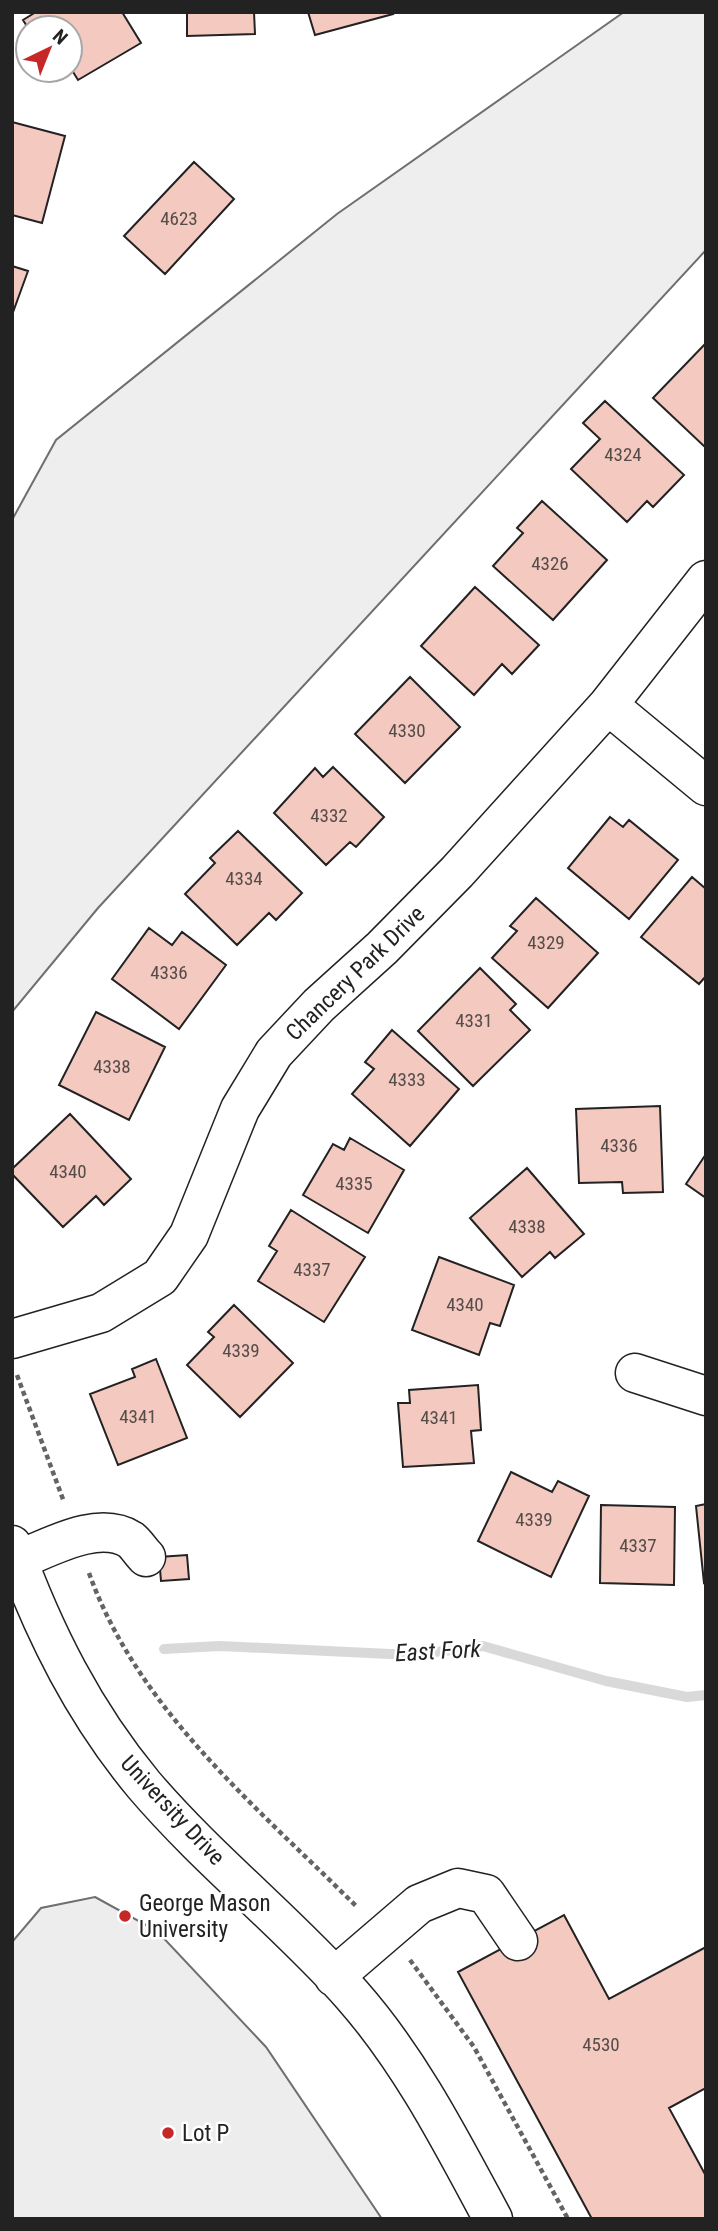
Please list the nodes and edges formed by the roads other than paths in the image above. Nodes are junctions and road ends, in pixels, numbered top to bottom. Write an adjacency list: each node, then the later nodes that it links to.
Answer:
1 (706, 580): 2 (street, Chancery Park Drive)
2 (608, 705): 3 (street); 4 (street, Chancery Park Drive)
3 (706, 786)
4 (13, 1352)
5 (635, 1373): 6 (street)
6 (706, 1396)
7 (15, 1553): 8 (street); 10 (street, University Drive)
8 (146, 1558)
9 (518, 1941): 10 (street)
10 (334, 1977): 11 (street, University Drive)
11 (493, 2219)

